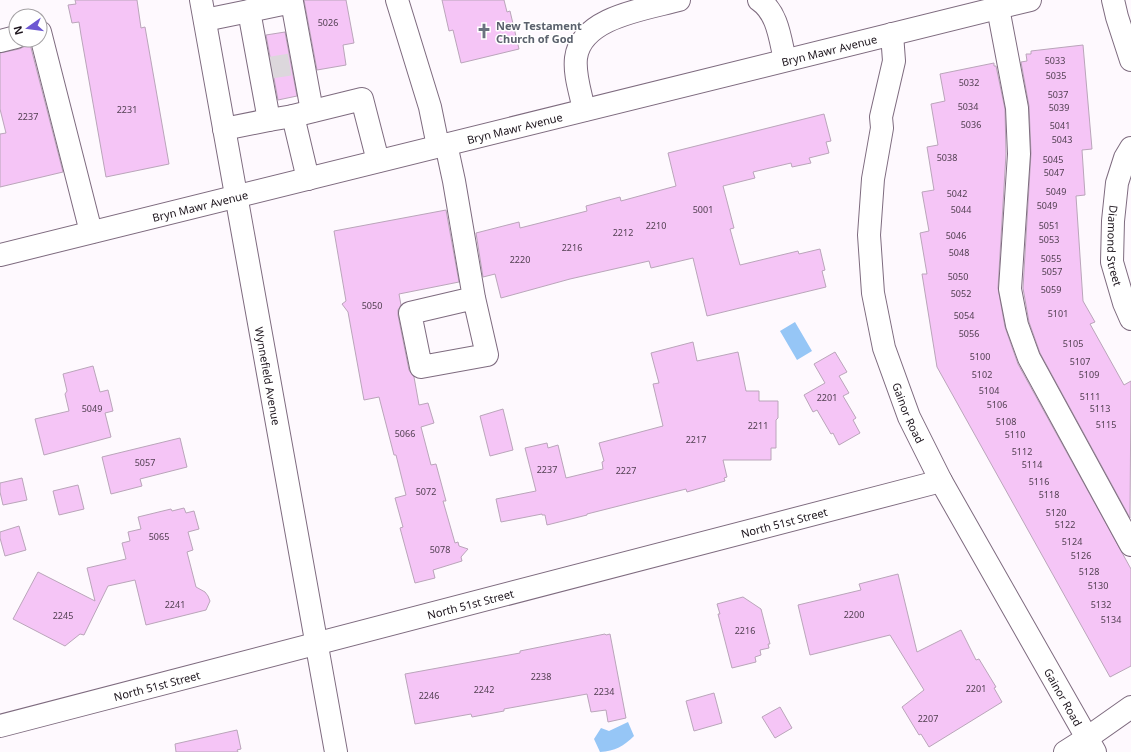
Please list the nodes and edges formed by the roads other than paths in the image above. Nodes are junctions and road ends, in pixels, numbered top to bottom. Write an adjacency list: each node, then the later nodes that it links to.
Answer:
1 (398, 0): 18 (street)
2 (679, 0): 14 (street)
3 (759, 0): 12 (street)
4 (1030, 0): 6 (street, Bryn Mawr Avenue)
5 (1113, 0): 13 (street)
6 (998, 8): 7 (street, Bryn Mawr Avenue); 28 (street)
7 (950, 9): 10 (street, Bryn Mawr Avenue)
8 (203, 10): 9 (street); 17 (street, Wynnefield Avenue)
9 (248, 10): 15 (street); 16 (street)
10 (892, 34): 12 (street, Bryn Mawr Avenue); 27 (street, Gainor Road)
11 (44, 48): 23 (street)
12 (785, 60): 14 (street, Bryn Mawr Avenue)
13 (1131, 60)
14 (584, 110): 18 (street, Bryn Mawr Avenue)
15 (302, 114): 16 (street); 20 (street); 21 (street)
16 (269, 120): 17 (street)
17 (224, 130): 22 (street, Wynnefield Avenue)
18 (442, 145): 20 (street, Bryn Mawr Avenue); 25 (street)
19 (1131, 148): 26 (street, Diamond Street)
20 (378, 161): 21 (street, Bryn Mawr Avenue)
21 (308, 179): 22 (street, Bryn Mawr Avenue)
22 (236, 197): 23 (street, Bryn Mawr Avenue); 29 (street, Wynnefield Avenue)
23 (91, 232): 24 (street, Bryn Mawr Avenue)
24 (0, 255)
25 (474, 298)
26 (1131, 319)
27 (941, 481): 29 (street, North 51st Street); 32 (street, Gainor Road)
28 (1131, 545)
29 (317, 644): 31 (street, North 51st Street); 33 (street, Wynnefield Avenue)
30 (1131, 707): 32 (street)
31 (0, 726)
32 (1091, 745): 34 (street)
33 (336, 752)
34 (1065, 752)

